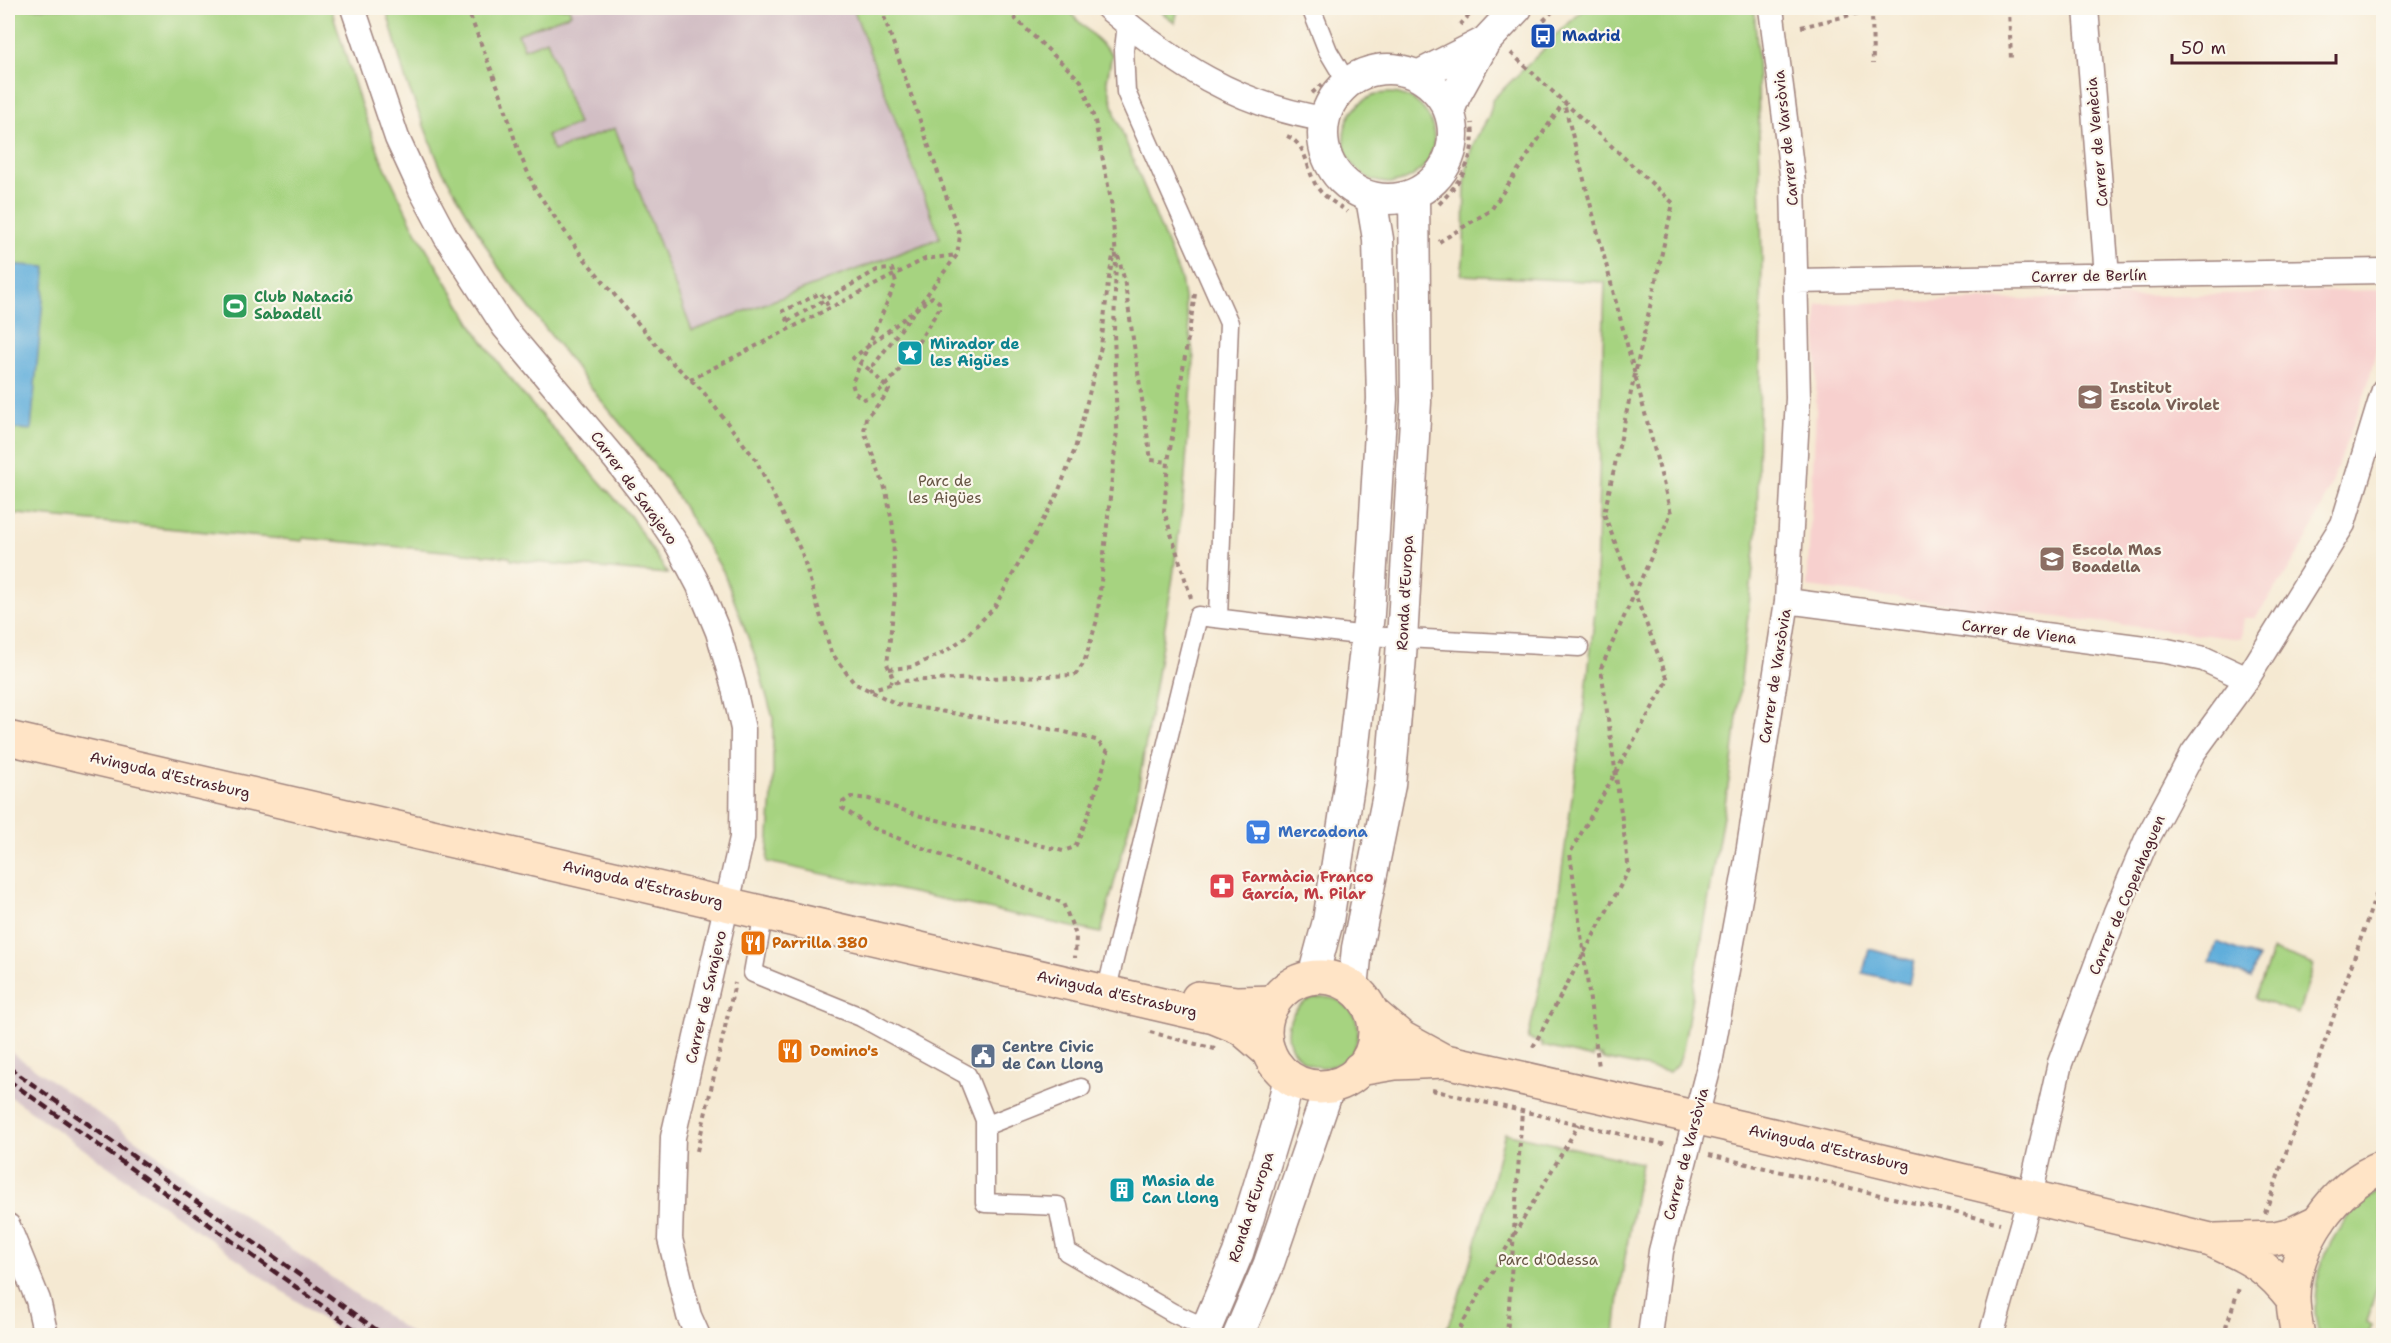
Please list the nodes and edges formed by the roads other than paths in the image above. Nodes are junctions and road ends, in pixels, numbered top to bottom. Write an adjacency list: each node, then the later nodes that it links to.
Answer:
1 (353, 8): 27 (street, Carrer de Sarajevo)
2 (1108, 8): 7 (street)
3 (1311, 8): 10 (street)
4 (1517, 8): 8 (street)
5 (1771, 8): 17 (street, Carrer de Varsòvia)
6 (2086, 8): 16 (street, Carrer de Venècia)
7 (1127, 23): 12 (street); 20 (street)
8 (1498, 48): 9 (street); 11 (street)
9 (1418, 76): 10 (street); 11 (street)
10 (1347, 83): 12 (street)
11 (1449, 111): 13 (street)
12 (1324, 119): 14 (street)
13 (1414, 195): 14 (street); 22 (street, Ronda d'Europa)
14 (1371, 198): 21 (street)
15 (2384, 272): 16 (street, Carrer de Berlín)
16 (2108, 276): 17 (street, Carrer de Berlín)
17 (1795, 281): 19 (street, Carrer de Varsòvia)
18 (2384, 390): 24 (street, Carrer de Copenhaguen)
19 (1787, 601): 24 (street, Carrer de Viena); 38 (street, Carrer de Varsòvia)
20 (1218, 618): 21 (street); 30 (street)
21 (1367, 636): 22 (street); 29 (street)
22 (1402, 638): 23 (street); 31 (street, Ronda d'Europa)
23 (1579, 647)
24 (2247, 679): 41 (street, Carrer de Copenhaguen)
25 (8, 724): 27 (main road, Avinguda d'Estrasburg)
26 (8, 738): 27 (main road, Avinguda d'Estrasburg)
27 (729, 898): 28 (main road, Avinguda d'Estrasburg); 30 (main road, Avinguda d'Estrasburg); 48 (street, Carrer de Sarajevo)
28 (764, 912): 34 (main road, Avinguda d'Estrasburg); 39 (street)
29 (1313, 977): 31 (main road); 32 (main road)
30 (1109, 980): 32 (main road, Avinguda d'Estrasburg)
31 (1362, 1000): 33 (main road, Avinguda d'Estrasburg); 35 (main road)
32 (1274, 1002): 34 (main road)
33 (1446, 1061): 35 (main road, Avinguda d'Estrasburg); 38 (main road, Avinguda d'Estrasburg)
34 (1279, 1064): 36 (main road); 46 (street, Ronda d'Europa)
35 (1359, 1069): 36 (main road)
36 (1330, 1085): 49 (street)
37 (1081, 1088): 39 (street)
38 (1696, 1117): 41 (main road, Avinguda d'Estrasburg); 50 (street, Carrer de Varsòvia)
39 (985, 1126): 46 (street)
40 (2384, 1167): 42 (main road)
41 (2030, 1196): 44 (main road, Avinguda d'Estrasburg); 51 (street, Carrer de Copenhaguen)
42 (2319, 1221): 44 (main road, Avinguda d'Estrasburg); 45 (main road)
43 (8, 1226): 47 (street)
44 (2253, 1248): 45 (main road)
45 (2293, 1299): 52 (main road)
46 (1205, 1332)
47 (46, 1335)
48 (698, 1335)
49 (1238, 1335)
50 (1650, 1335)
51 (1991, 1335)
52 (2298, 1335)

